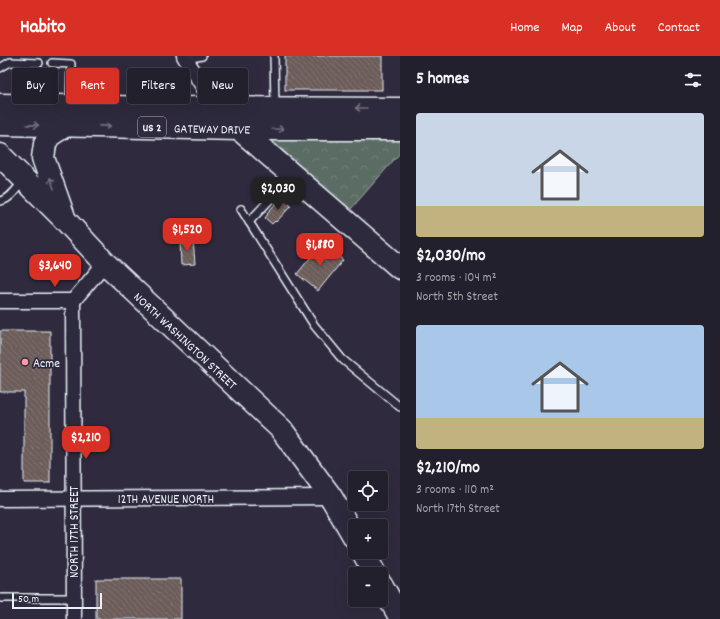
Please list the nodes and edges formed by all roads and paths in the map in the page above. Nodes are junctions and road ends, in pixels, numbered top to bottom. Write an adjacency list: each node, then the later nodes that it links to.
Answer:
1 (202, 56): 3 (lane)
2 (274, 56): 10 (lane)
3 (185, 57): 9 (street)
4 (11, 59): 5 (lane); 7 (lane)
5 (39, 63)
6 (52, 63): 12 (lane)
7 (0, 68)
8 (0, 105): 12 (main road, GATEWAY DRIVE / US 2)
9 (216, 108): 10 (main road, GATEWAY DRIVE / US 2); 12 (main road, GATEWAY DRIVE / US 2); 14 (main road)
10 (275, 108): 11 (main road, GATEWAY DRIVE / US 2, one-way to 10)
11 (400, 108)
12 (68, 116): 13 (main road, GATEWAY DRIVE / US 2, one-way to 12); 14 (main road, GATEWAY DRIVE / US 2, one-way to 14); 21 (main road, one-way to 12)
13 (0, 124)
14 (239, 129): 15 (main road, GATEWAY DRIVE / US 2, one-way to 15); 17 (main road)
15 (400, 129)
16 (0, 155): 18 (main road, NORTH WASHINGTON STREET)
17 (292, 175): 22 (lane); 24 (main road)
18 (24, 180): 19 (lane); 21 (main road, NORTH WASHINGTON STREET)
19 (0, 201)
20 (240, 209): 22 (lane)
21 (65, 220): 23 (main road, NORTH WASHINGTON STREET)
22 (249, 222): 27 (lane)
23 (105, 263): 26 (street); 28 (main road, NORTH WASHINGTON STREET)
24 (400, 268)
25 (0, 301): 26 (street)
26 (73, 301): 29 (street, NORTH 17TH STREET)
27 (400, 407)
28 (331, 497): 29 (street, 12TH AVENUE NORTH); 31 (main road, NORTH WASHINGTON STREET)
29 (73, 498): 30 (street, 12TH AVENUE NORTH); 34 (street, NORTH 17TH STREET)
30 (0, 499)
31 (348, 526)
32 (388, 596): 35 (main road)
33 (0, 598): 34 (lane)
34 (74, 598): 36 (street, NORTH 17TH STREET)
35 (400, 617)
36 (74, 619)

